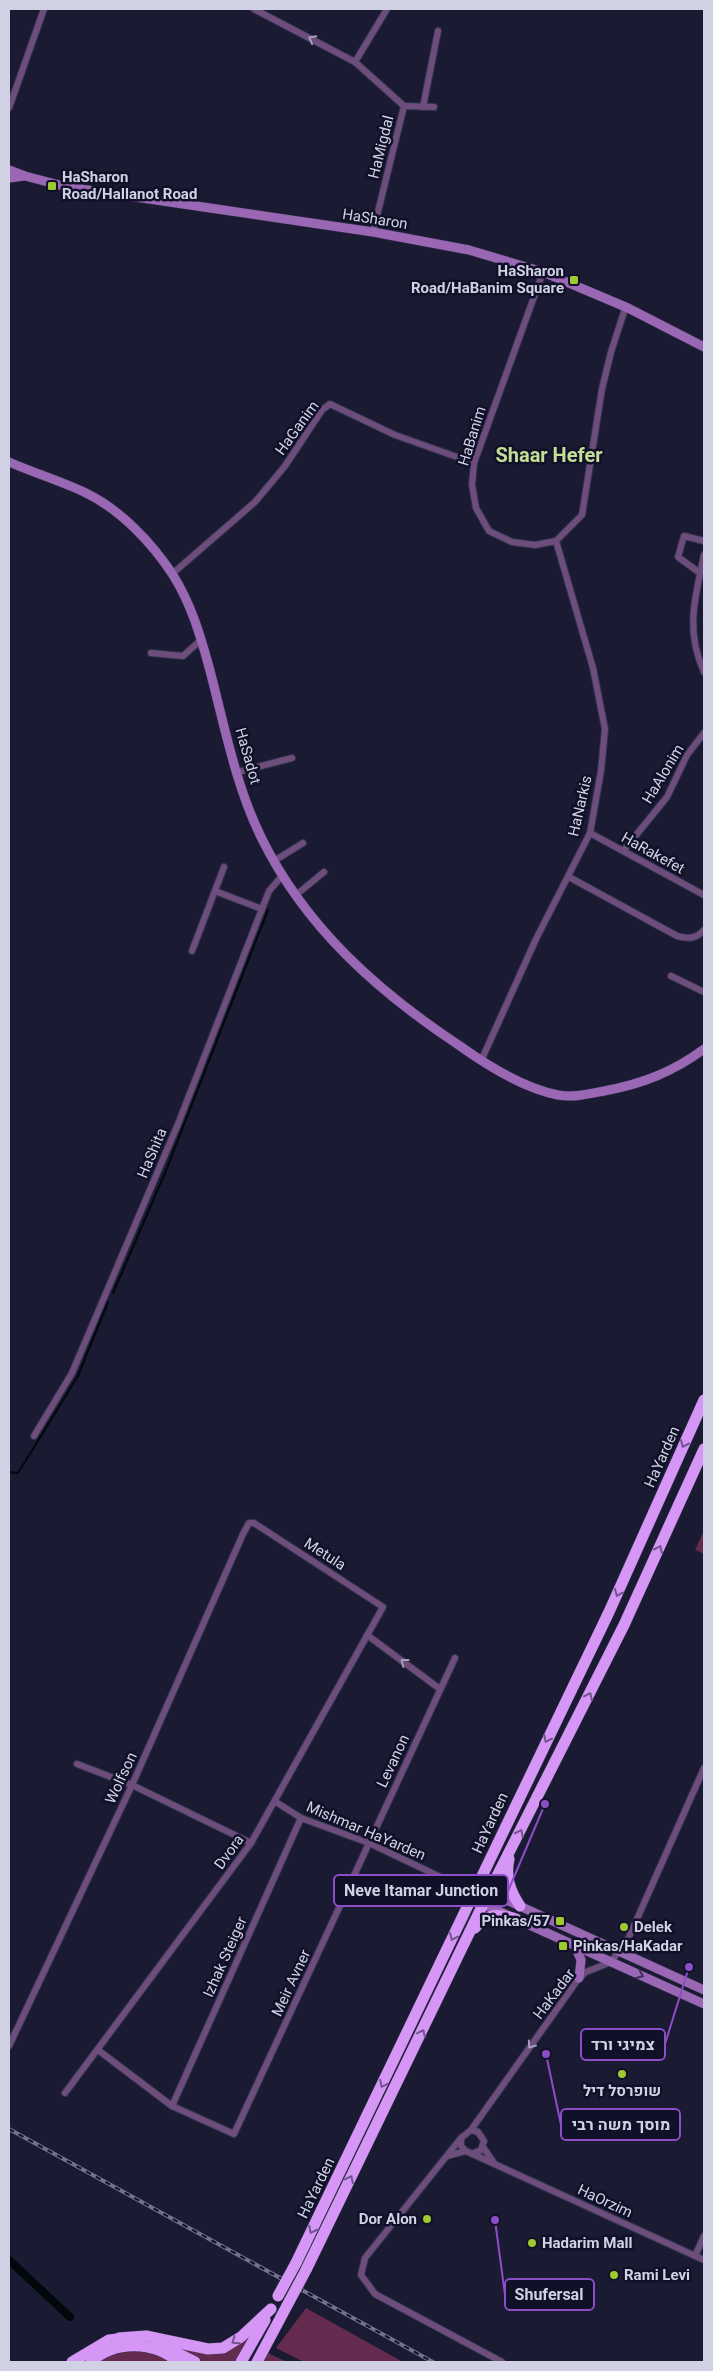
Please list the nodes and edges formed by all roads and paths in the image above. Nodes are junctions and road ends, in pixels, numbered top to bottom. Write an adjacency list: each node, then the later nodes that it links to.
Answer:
1 (44, 9): 9 (street)
2 (254, 9): 5 (street, HaMigdal, one-way to 2)
3 (387, 9): 5 (street)
4 (438, 31): 7 (street)
5 (354, 62): 6 (street, HaMigdal)
6 (404, 106): 7 (street); 13 (street, HaMigdal)
7 (423, 107): 8 (street)
8 (434, 107)
9 (9, 108)
10 (9, 170): 11 (street, HaSharon)
11 (25, 176): 12 (street, HaSharon); 13 (street, HaSharon)
12 (9, 178)
13 (373, 232): 14 (street, HaSharon)
14 (543, 272): 15 (street, HaSharon); 18 (street, HaBanim)
15 (628, 308): 16 (street, HaSharon); 20 (street)
16 (704, 347)
17 (9, 462): 23 (street, HaSadot)
18 (474, 463): 20 (street, HaBanim); 23 (street, HaGanim)
19 (704, 540): 22 (street)
20 (556, 541): 30 (street, HaNarkis)
21 (704, 555): 22 (street)
22 (700, 573): 26 (street)
23 (172, 574): 24 (street, HaSadot)
24 (201, 640): 25 (street); 29 (street, HaSadot)
25 (151, 652)
26 (704, 672)
27 (704, 733): 32 (street, HaAlonim)
28 (292, 758): 29 (street)
29 (238, 772): 33 (street, HaSadot)
30 (590, 833): 32 (street, HaRakefet); 37 (street, HaNarkis)
31 (303, 843): 33 (street)
32 (624, 850): 40 (street, HaRakefet)
33 (274, 861): 36 (street, HaSadot)
34 (224, 867): 38 (street)
35 (324, 872): 39 (street)
36 (282, 876): 39 (street, HaSadot); 41 (street, HaShita)
37 (569, 877): 42 (street); 47 (street, HaNarkis)
38 (215, 890): 41 (street); 43 (street)
39 (296, 895): 47 (street, HaSadot)
40 (704, 895)
41 (262, 909): 49 (street, HaShita)
42 (704, 930)
43 (192, 951)
44 (671, 976): 45 (street)
45 (704, 992)
46 (704, 1050): 47 (street, HaSadot)
47 (481, 1060)
48 (704, 1400): 65 (highway, HaYarden, one-way to 65)
49 (34, 1436)
50 (704, 1449): 63 (highway, HaYarden, one-way to 50)
51 (254, 1523): 52 (street, Metula); 58 (street, Wolfson)
52 (383, 1607): 53 (street, Dvora)
53 (368, 1635): 55 (street, one-way to 53); 59 (street, Dvora)
54 (455, 1658): 55 (street, Levanon)
55 (440, 1689): 62 (street, Levanon)
56 (77, 1764): 58 (street)
57 (704, 1768): 71 (street)
58 (132, 1786): 61 (street); 76 (street, Wolfson)
59 (276, 1802): 60 (street, Mishmar HaYarden); 61 (street, Dvora)
60 (301, 1818): 62 (street, Mishmar HaYarden); 79 (street, Izhak Steiger)
61 (251, 1843): 77 (street, Dvora)
62 (369, 1843): 65 (street, Mishmar HaYarden); 79 (street, Meir Avner)
63 (511, 1850): 64 (highway, HaYarden); 67 (highway)
64 (489, 1892): 65 (street); 66 (highway, HaYarden); 67 (street)
65 (474, 1893): 66 (street); 89 (highway, HaYarden, one-way to 89)
66 (483, 1904): 68 (street); 69 (highway, HaYarden)
67 (520, 1906): 71 (street)
68 (516, 1919): 69 (highway); 70 (street)
69 (466, 1942): 89 (highway, HaYarden, one-way to 69)
70 (575, 1946): 72 (street); 73 (street)
71 (619, 1951): 72 (street); 74 (street)
72 (611, 1962): 73 (street, HaKadar); 75 (street, one-way to 75)
73 (579, 1978): 80 (street, HaKadar, one-way to 80)
74 (704, 1990)
75 (704, 2004)
76 (9, 2046)
77 (98, 2050): 78 (street, Dvora); 79 (street)
78 (65, 2093)
79 (172, 2106)
80 (471, 2130): 81 (street); 82 (street)
81 (461, 2138): 83 (street); 84 (street)
82 (483, 2147): 83 (street); 85 (street)
83 (469, 2153): 84 (street); 85 (street, HaOrzim)
84 (446, 2157): 98 (street)
85 (495, 2164): 87 (street, HaOrzim)
86 (704, 2236): 87 (street)
87 (695, 2256): 88 (street, HaOrzim)
88 (704, 2260)
89 (301, 2266): 90 (highway, HaYarden, bridge); 97 (highway, HaYarden, bridge)
90 (271, 2308): 91 (highway, one-way to 91); 92 (highway, HaYarden)
91 (119, 2338): 93 (highway); 96 (highway)
92 (243, 2360)
93 (72, 2362)
94 (91, 2362): 95 (highway)
95 (178, 2362)
96 (195, 2362)
97 (257, 2362)
98 (502, 2362)

